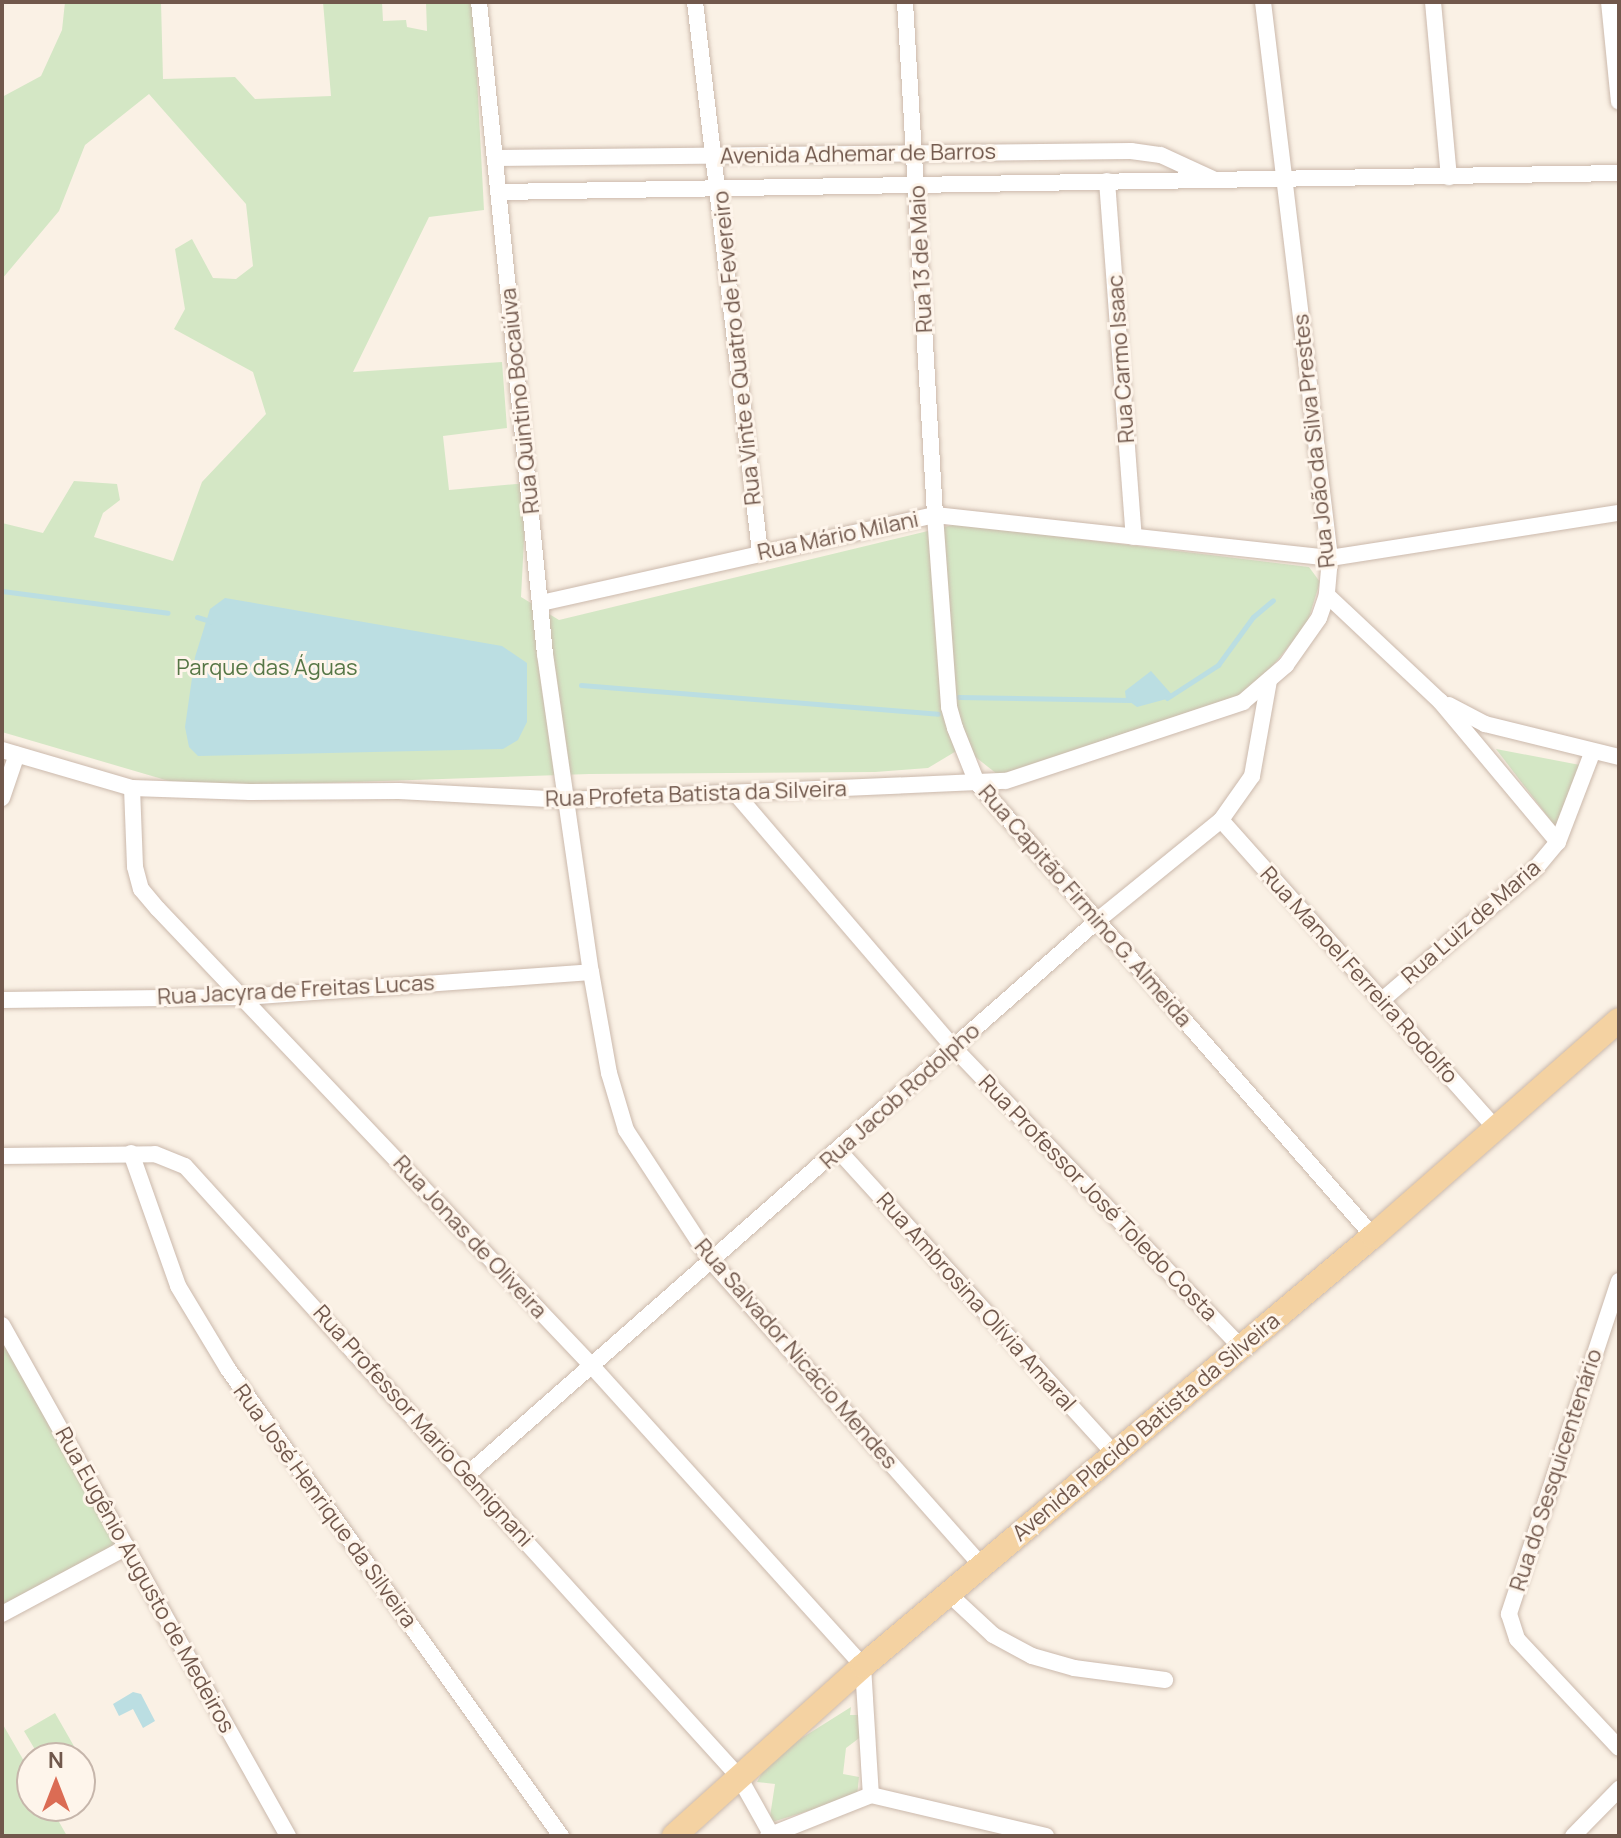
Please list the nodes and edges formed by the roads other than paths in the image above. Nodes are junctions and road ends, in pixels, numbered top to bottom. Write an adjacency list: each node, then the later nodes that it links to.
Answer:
1 (479, 2): 10 (street, Rua Quintino Bocaiúva)
2 (695, 2): 9 (street, Rua Vinte e Quatro de Fevereiro)
3 (905, 2): 8 (street, Rua 13 de Maio)
4 (1263, 2): 16 (street, Rua João da Silva Prestes)
5 (1433, 2): 14 (street)
6 (1609, 2): 7 (street)
7 (1619, 102)
8 (915, 153): 9 (street, Avenida Adhemar de Barros); 15 (street, Avenida Adhemar de Barros); 18 (street, Rua 13 de Maio)
9 (716, 155): 10 (street, Avenida Adhemar de Barros); 19 (street, Rua Vinte e Quatro de Fevereiro)
10 (496, 158): 20 (street, Rua Quintino Bocaiúva)
11 (1619, 159): 12 (street)
12 (1598, 173): 13 (street, Avenida Adhemar de Barros); 14 (street, Avenida Adhemar de Barros)
13 (1619, 173)
14 (1449, 177): 16 (street, Avenida Adhemar de Barros)
15 (1214, 180): 16 (street, Avenida Adhemar de Barros); 17 (street, Avenida Adhemar de Barros)
16 (1284, 180): 25 (street, Rua João da Silva Prestes)
17 (1107, 181): 18 (street, Avenida Adhemar de Barros); 23 (street, Rua Carmo Isaac)
18 (917, 186): 19 (street, Avenida Adhemar de Barros); 22 (street, Rua 13 de Maio)
19 (719, 188): 20 (street, Avenida Adhemar de Barros); 24 (street, Rua Vinte e Quatro de Fevereiro)
20 (499, 192): 27 (street, Rua Quintino Bocaiúva)
21 (1619, 513): 25 (street, Rua Mário Milani)
22 (935, 515): 23 (street, Rua Mário Milani); 24 (street, Rua Mário Milani); 33 (street, Rua Capitão Firmino G. Almeida)
23 (1134, 537): 25 (street, Rua Mário Milani)
24 (760, 552): 27 (street, Rua Mário Milani)
25 (1330, 558): 26 (street, Rua João da Silva Prestes)
26 (1327, 595): 28 (street, Rua Profeta Batista da Silveira); 29 (street, Rua João da Silva Prestes)
27 (541, 603): 37 (street, Rua Quintino Bocaiúva)
28 (1269, 681): 33 (street, Rua Profeta Batista da Silveira); 38 (street, Rua Jacob Rodolpho)
29 (1440, 701): 30 (street, Rua João da Silva Prestes); 39 (street, Rua João da Silva Prestes)
30 (1593, 751): 32 (street, Rua João da Silva Prestes); 39 (street, Rua Luiz de Maria)
31 (9, 752): 34 (street, Rua Profeta Batista da Silveira); 36 (street)
32 (1619, 757)
33 (977, 783): 35 (street, Rua Profeta Batista da Silveira); 40 (street, Rua Capitão Firmino G. Almeida)
34 (132, 788): 37 (street, Rua Profeta Batista da Silveira); 42 (street, Rua Jonas de Oliveira)
35 (737, 795): 37 (street, Rua Profeta Batista da Silveira); 46 (street, Rua Professor José Toledo Costa)
36 (2, 798)
37 (567, 800): 41 (street, Rua Salvador Nicácio Mendes)
38 (1221, 820): 40 (street, Rua Jacob Rodolpho); 44 (street, Rua Manoel Ferreira Rodolfo)
39 (1558, 842): 44 (street, Rua Luiz de Maria)
40 (1098, 920): 46 (street, Rua Jacob Rodolpho); 51 (street, Rua Capitão Firmino G. Almeida)
41 (591, 972): 42 (street, Rua Jacyra de Freitas Lucas); 52 (street, Rua Salvador Nicácio Mendes)
42 (244, 997): 43 (street, Rua Jacyra de Freitas Lucas); 56 (street, Rua Jonas de Oliveira)
43 (2, 1000)
44 (1381, 1001): 47 (street, Rua Manoel Ferreira Rodolfo)
45 (1619, 1020): 47 (main road, Avenida Placido Batista da Silveira)
46 (954, 1048): 48 (street, Rua Jacob Rodolpho); 55 (street, Rua Professor José Toledo Costa)
47 (1497, 1130): 51 (main road, Avenida Placido Batista da Silveira)
48 (839, 1151): 52 (street, Rua Jacob Rodolpho); 57 (street, Rua Ambrosina Olívia Amaral)
49 (131, 1153): 50 (street, Rua Professor Mario Gemignani); 58 (street, Rua Professor Mario Gemignani); 71 (street, Rua José Henrique da Silveira)
50 (2, 1156)
51 (1373, 1236): 55 (main road, Avenida Placido Batista da Silveira)
52 (712, 1262): 56 (street, Rua Jacob Rodolpho); 60 (street, Rua Salvador Nicácio Mendes)
53 (1619, 1281): 65 (street, Rua do Sesquicentenário)
54 (2, 1325): 59 (street, Rua Eugênio Augusto de Medeiros)
55 (1240, 1346): 57 (main road, Avenida Placido Batista da Silveira)
56 (592, 1366): 58 (street, Rua Jacob Rodolpho); 63 (street, Rua Jonas de Oliveira)
57 (1114, 1453): 60 (main road, Avenida Placido Batista da Silveira)
58 (468, 1474): 66 (street, Rua Professor Mario Gemignani)
59 (127, 1547): 62 (street); 70 (street, Rua Eugênio Augusto de Medeiros)
60 (983, 1567): 61 (main road, Avenida Placido Batista da Silveira)
61 (950, 1595): 63 (main road, Avenida Placido Batista da Silveira); 64 (street)
62 (2, 1614)
63 (863, 1666): 66 (main road, Avenida Placido Batista da Silveira); 68 (street)
64 (1165, 1680)
65 (1619, 1748)
66 (739, 1777): 69 (street, Rua Professor Mario Gemignani); 72 (main road, Avenida Placido Batista da Silveira)
67 (1619, 1789): 74 (street)
68 (871, 1795): 69 (street); 73 (street)
69 (769, 1835)
70 (288, 1836)
71 (561, 1836)
72 (674, 1836)
73 (1046, 1836)
74 (1573, 1836)

